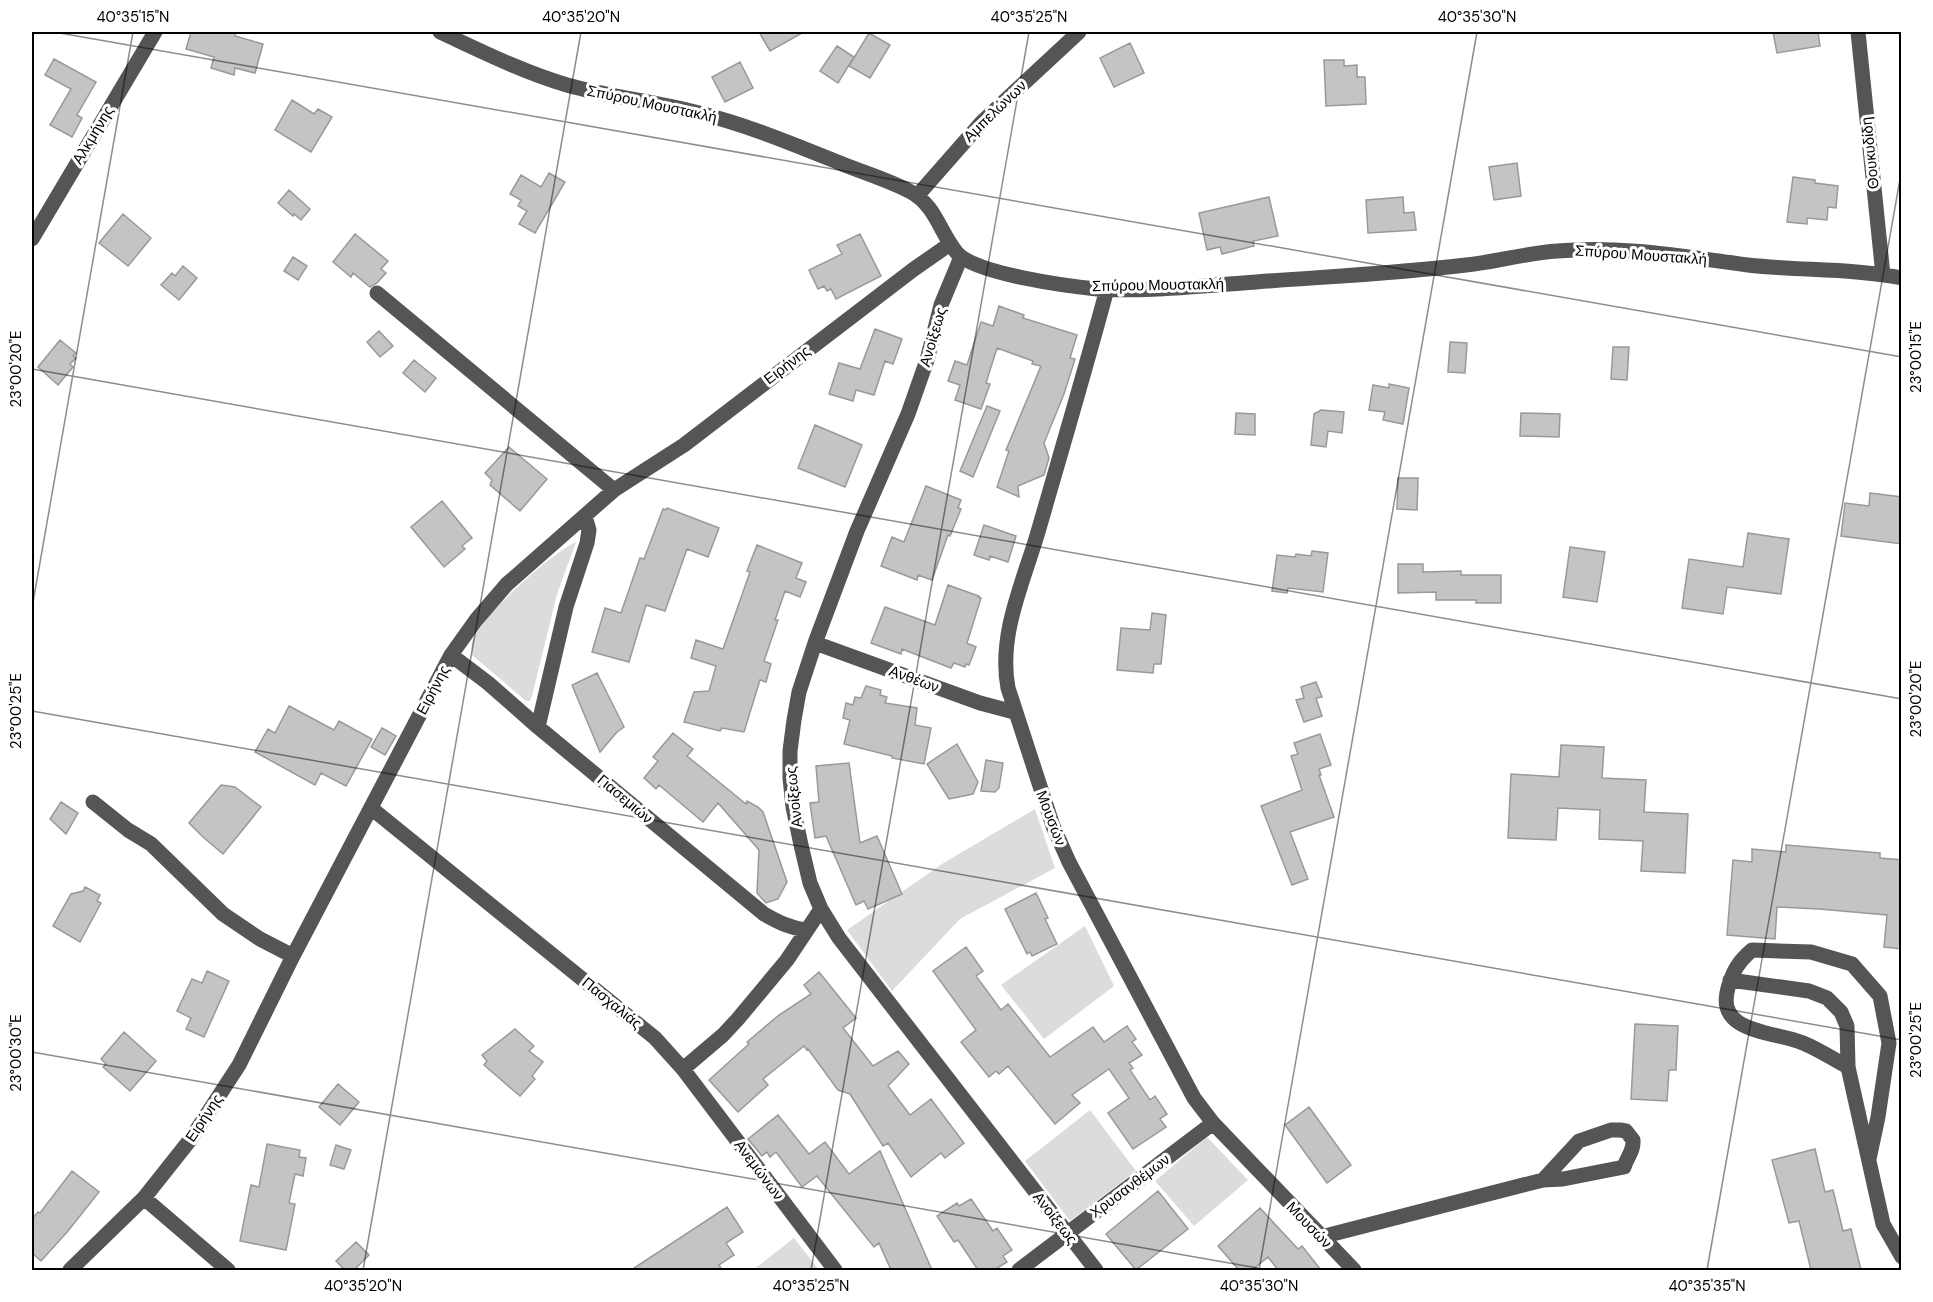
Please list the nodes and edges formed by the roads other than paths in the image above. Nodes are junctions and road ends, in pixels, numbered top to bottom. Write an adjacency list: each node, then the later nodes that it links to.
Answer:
1 (155, 32): 6 (street, Αλκμήνης)
2 (440, 32): 5 (street, Σπύρου Μουστακλή)
3 (1080, 32): 5 (street, Αμπελώνων)
4 (1858, 32): 9 (street, Θουκυδίδη)
5 (917, 196): 7 (street, Σπύρου Μουστακλή)
6 (32, 239)
7 (950, 244): 8 (street, Σπύρου Μουστακλή); 13 (street, Ειρήνης)
8 (961, 257): 11 (street, Σπύρου Μουστακλή); 15 (street, Ανοίξεως)
9 (1883, 275): 10 (street, Σπύρου Μουστακλή); 11 (street, Σπύρου Μουστακλή)
10 (1902, 279)
11 (1107, 289): 17 (street, Μουσών)
12 (377, 293): 13 (street)
13 (614, 490): 14 (street, Ειρήνης)
14 (585, 516): 16 (street, Ειρήνης); 18 (street)
15 (814, 643): 17 (street, Ανθέων); 21 (street, Ανοίξεως)
16 (451, 655): 18 (street, Γιασεμιών); 20 (street, Ειρήνης)
17 (1014, 712): 27 (street, Μουσών)
18 (538, 727): 22 (street, Γιασεμιών)
19 (93, 802): 23 (street)
20 (371, 808): 23 (street, Ειρήνης); 26 (street, Πασχαλιάς)
21 (821, 909): 22 (street); 31 (street, Ανοίξεως)
22 (806, 930): 26 (street)
23 (293, 956): 30 (street, Ειρήνης)
24 (1730, 980): 25 (street); 25 (street); 28 (street)
25 (1848, 1067): 28 (street)
26 (683, 1069): 36 (street, Ανεμώνων)
27 (1214, 1123): 31 (street, Χρυσανθέμων); 32 (street, Μουσών)
28 (1869, 1159): 33 (street)
29 (1543, 1180): 29 (street); 32 (street)
30 (144, 1198): 34 (street, Ειρήνης); 35 (street)
31 (1068, 1234): 37 (street, Χρυσανθέμων); 38 (street, Ανοίξεως)
32 (1321, 1238): 39 (street, Μουσών)
33 (1902, 1257)
34 (70, 1270)
35 (228, 1270)
36 (835, 1270)
37 (1019, 1270)
38 (1096, 1270)
39 (1354, 1270)

